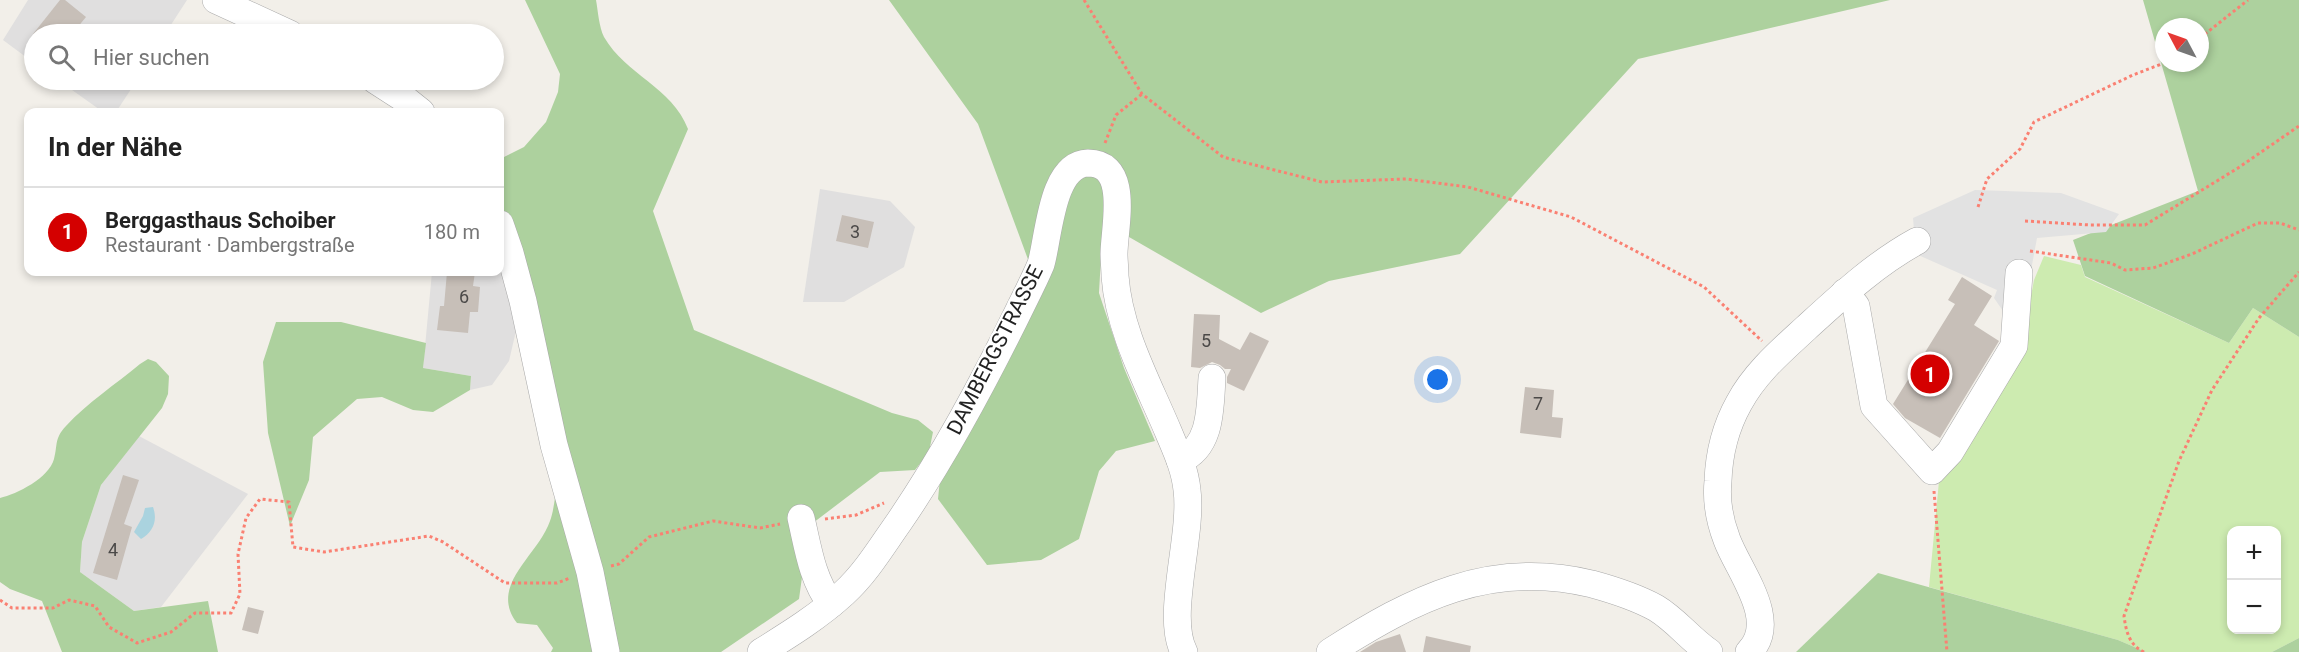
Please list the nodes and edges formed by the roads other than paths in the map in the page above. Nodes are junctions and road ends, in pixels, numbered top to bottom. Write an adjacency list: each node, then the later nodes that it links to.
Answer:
1 (216, 0): 2 (street)
2 (268, 24)
3 (390, 90): 4 (street)
4 (416, 108)
5 (504, 237): 13 (street)
6 (1917, 241): 8 (street)
7 (2024, 262): 8 (street)
8 (1845, 292): 18 (street)
9 (1212, 378): 10 (street)
10 (1180, 460): 12 (street, DAMBERGSTRASSE); 15 (street)
11 (801, 518): 12 (street)
12 (831, 604): 14 (street, DAMBERGSTRASSE)
13 (606, 652)
14 (761, 652)
15 (1184, 652)
16 (1330, 652): 17 (street)
17 (1709, 652)
18 (1749, 652)

